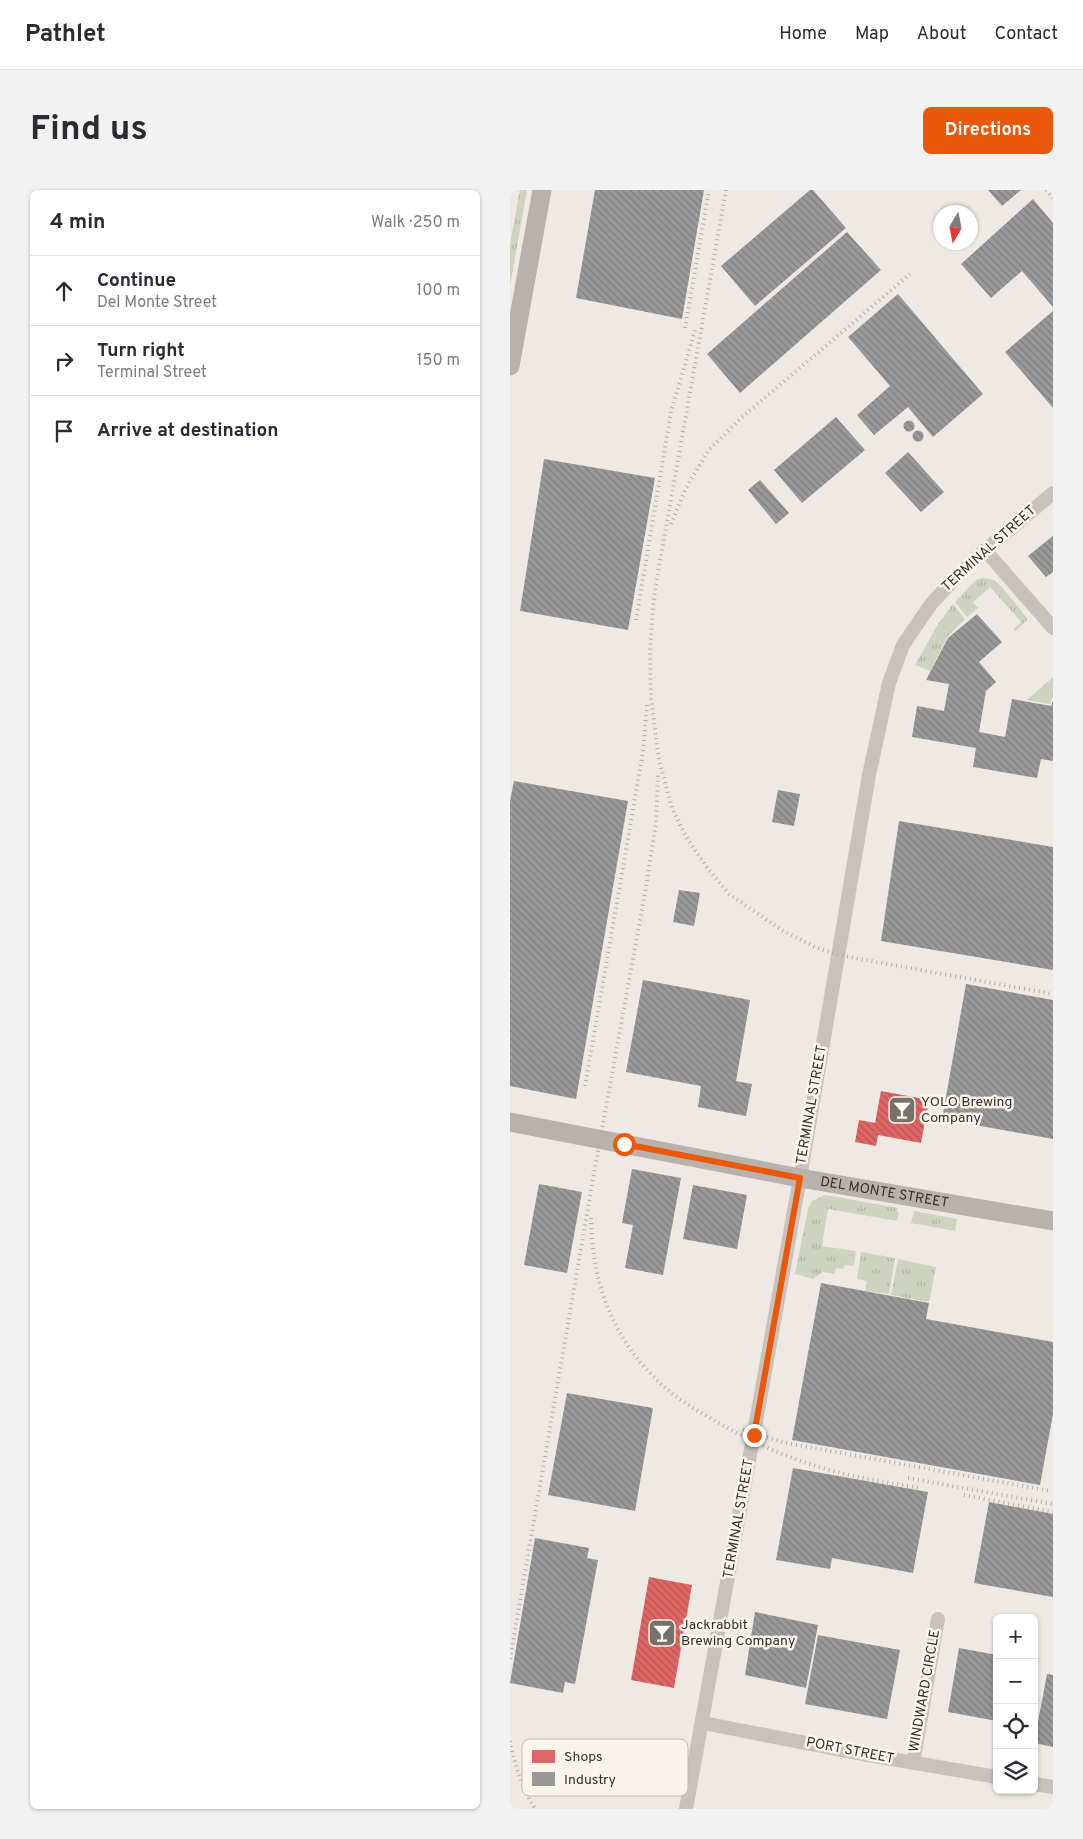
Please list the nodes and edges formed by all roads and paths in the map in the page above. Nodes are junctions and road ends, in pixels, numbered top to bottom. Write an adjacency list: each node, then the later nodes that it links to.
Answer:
1 (542, 190): 2 (street)
2 (510, 366)
3 (1053, 492): 4 (street, TERMINAL STREET)
4 (985, 550): 5 (street); 7 (street, TERMINAL STREET)
5 (1053, 628)
6 (510, 1122): 7 (street, DEL MONTE STREET)
7 (800, 1178): 8 (street, DEL MONTE STREET); 10 (street, TERMINAL STREET)
8 (1053, 1221)
9 (938, 1619): 11 (street, WINDWARD CIRCLE)
10 (703, 1723): 11 (street, PORT STREET); 15 (street, TERMINAL STREET)
11 (913, 1763): 12 (street, PORT STREET)
12 (993, 1777)
13 (1038, 1785): 14 (street)
14 (1053, 1787)
15 (686, 1809)

